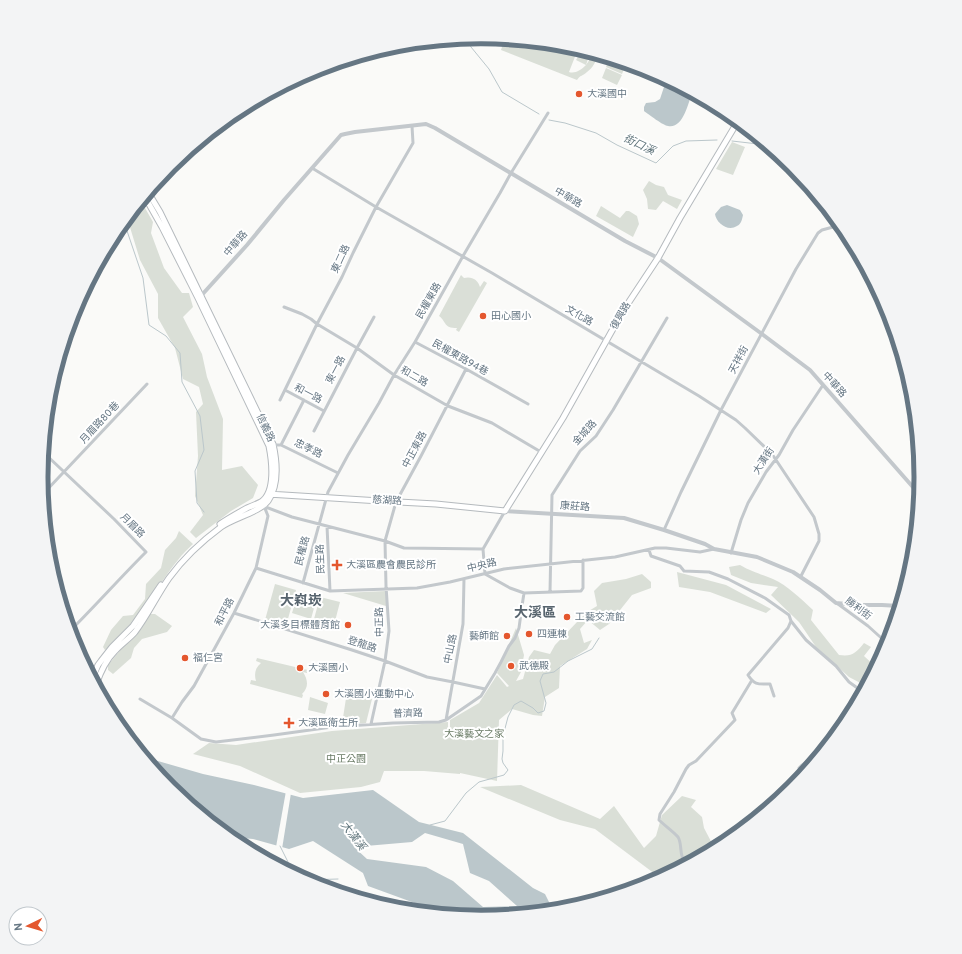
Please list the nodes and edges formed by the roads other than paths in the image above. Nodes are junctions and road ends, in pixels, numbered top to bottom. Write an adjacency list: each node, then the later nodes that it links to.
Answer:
1 (548, 113): 5 (street, 民權東路)
2 (412, 126): 4 (street, 中華路); 5 (street, 中華路); 8 (street, 東二路)
3 (735, 126): 11 (main road, 復興路)
4 (312, 168): 8 (street, 文化路); 12 (street, 中華路)
5 (510, 174): 10 (street, 民權東路); 11 (street, 中華路)
6 (151, 197): 12 (main road, 信義路)
7 (147, 201): 12 (main road, 信義路)
8 (376, 207): 10 (street, 文化路); 16 (street, 東二路)
9 (834, 225): 17 (street, 天祥街)
10 (463, 256): 18 (street, 文化路); 19 (street, 民權東路)
11 (658, 258): 17 (street, 中華路); 18 (main road, 復興路)
12 (200, 297): 34 (main road, 信義路)
13 (284, 307): 16 (street, 和二路)
14 (374, 317): 20 (street, 東一路)
15 (667, 318): 21 (street, 金城路)
16 (317, 324): 20 (street, 和二路); 26 (street, 東二路)
17 (762, 334): 25 (street, 中華路); 31 (street, 天祥街)
18 (606, 341): 21 (street, 文化路); 36 (main road, 復興路)
19 (415, 342): 22 (street, 民權東路94巷); 23 (street, 民權東路)
20 (357, 348): 23 (street, 和二路); 32 (street, 東一路)
21 (642, 363): 31 (street, 文化路); 48 (street, 金城路)
22 (466, 369): 29 (street, 民權東路94巷); 30 (street, 中正東路)
23 (394, 375): 30 (street, 和二路); 40 (street, 民權東路)
24 (147, 384): 39 (street, 月眉路80巷)
25 (823, 385): 38 (street, 大漢街); 42 (street, 中華路)
26 (285, 390): 27 (street, 東二路); 28 (street, 和一路)
27 (280, 400)
28 (304, 400): 32 (street, 和一路); 35 (street)
29 (528, 404)
30 (448, 406): 36 (street, 和二路); 45 (street, 中正東路)
31 (721, 410): 38 (street, 文化路); 51 (street, 天祥街)
32 (324, 411): 33 (street, 東一路)
33 (314, 431)
34 (271, 445): 35 (street, 忠孝路); 43 (main road, 信義路)
35 (281, 445): 40 (street, 忠孝路)
36 (541, 452): 47 (main road, 復興路)
37 (49, 457): 39 (street, 月眉路)
38 (776, 459): 56 (street, 大漢街); 61 (street, 文化路)
39 (64, 472): 41 (street, 月眉路80巷); 72 (street, 月眉路)
40 (338, 473): 44 (street, 民權東路)
41 (48, 488)
42 (914, 488)
43 (270, 494): 44 (main road, 慈湖路); 46 (main road)
44 (326, 498): 45 (main road, 慈湖路); 49 (street, 民權路)
45 (396, 502): 47 (main road, 慈湖路); 52 (street, 中正東路)
46 (261, 504): 49 (street); 59 (street, 和平路); 75 (main road); 76 (main road)
47 (505, 511): 48 (street, 康莊路); 53 (street)
48 (551, 513): 51 (street, 康莊路); 58 (street, 金城路)
49 (319, 524): 50 (street); 63 (street, 民權路)
50 (327, 526): 52 (street); 65 (street, 民生路)
51 (664, 530): 54 (street, 康莊路)
52 (386, 541): 53 (street); 64 (street, 中正路)
53 (483, 549): 60 (street)
54 (714, 549): 55 (street, 中央路); 56 (street, 康莊路)
55 (649, 550): 57 (street, 中央路); 71 (street)
56 (731, 553): 61 (street, 康莊路)
57 (583, 560): 58 (street, 中央路); 66 (street)
58 (551, 564): 60 (street, 中央路); 66 (street, 金城路)
59 (256, 568): 63 (street, 中央路); 70 (street, 和平路)
60 (485, 574): 62 (street, 中央路); 67 (street)
61 (801, 576): 68 (street, 康莊路)
62 (464, 579): 64 (street, 中央路); 78 (street, 中山路)
63 (303, 583): 65 (street, 中央路)
64 (387, 590): 65 (street, 中央路); 74 (street, 中正路)
65 (330, 591)
66 (550, 592): 67 (street)
67 (524, 593): 79 (street, 普濟路)
68 (836, 603): 69 (street); 73 (street, 勝利街)
69 (894, 606)
70 (234, 613): 74 (street, 登龍路); 83 (street, 和平路)
71 (791, 621): 77 (street); 80 (street)
72 (75, 626)
73 (882, 639)
74 (385, 661): 78 (street, 登龍路); 85 (street, 中正路)
75 (95, 672)
76 (98, 679)
77 (752, 680): 81 (street); 88 (street)
78 (452, 682): 79 (street, 登龍路); 84 (street, 中山路)
79 (485, 689): 84 (street, 普濟路)
80 (858, 689)
81 (774, 696)
82 (140, 699): 83 (street, 普濟路)
83 (172, 718): 85 (street, 普濟路)
84 (446, 720): 85 (street, 普濟路)
85 (371, 724)
86 (807, 762): 87 (street)
87 (800, 769)
88 (683, 860)

